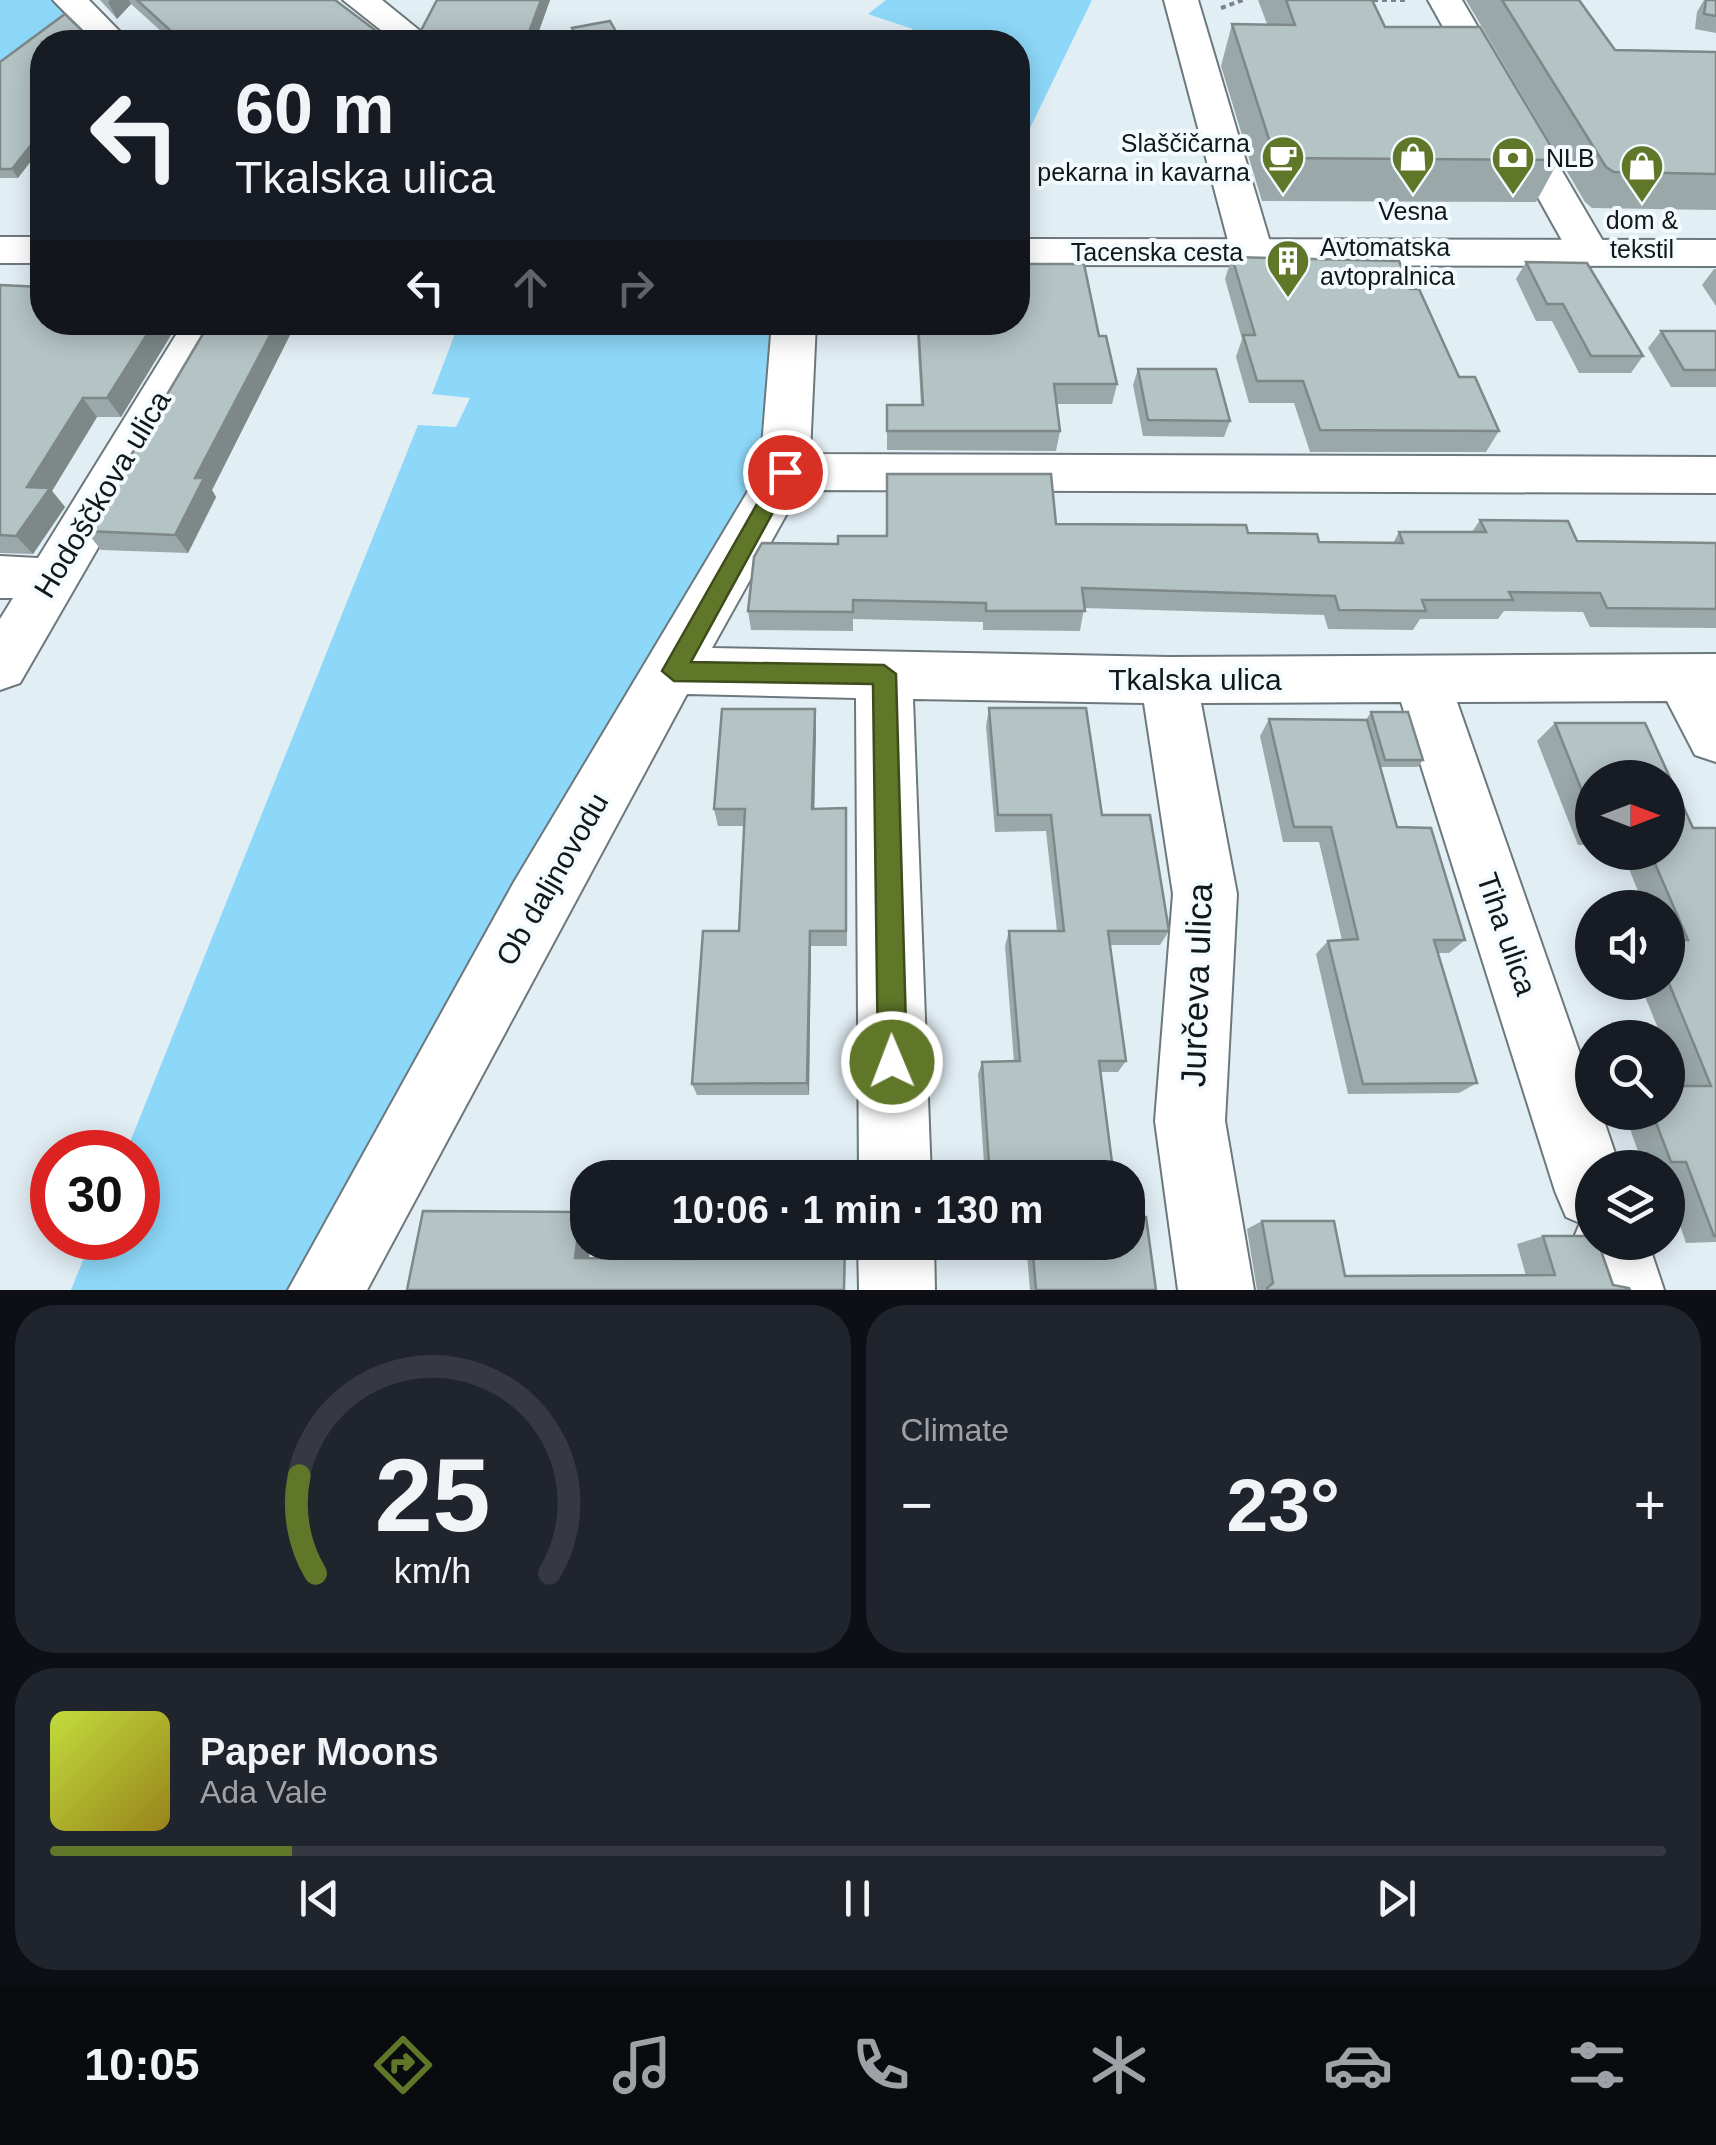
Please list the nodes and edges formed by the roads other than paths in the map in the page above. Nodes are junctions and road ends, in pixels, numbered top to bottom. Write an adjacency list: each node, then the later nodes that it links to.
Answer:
1 (70, 0): 5 (street)
2 (360, 0): 6 (street)
3 (1181, 0): 10 (street)
4 (1444, 0): 11 (street)
5 (101, 30)
6 (402, 30)
7 (0, 250): 8 (street)
8 (30, 250)
9 (1030, 252): 10 (street, Tacenska cesta)
10 (1252, 252): 11 (street, Tacenska cesta)
11 (1590, 253): 12 (street, Tacenska cesta)
12 (1716, 253)
13 (197, 335): 17 (street, Hodoščkova ulica)
14 (793, 335): 15 (street)
15 (785, 472): 16 (street); 19 (street, Ob daljnovodu)
16 (1716, 476)
17 (25, 578): 18 (street, Hodoščkova ulica)
18 (0, 668)
19 (674, 671): 20 (street, Tkalska ulica); 29 (street, Ob daljnovodu)
20 (884, 674): 23 (street, Tkalska ulica); 26 (street)
21 (1700, 677): 22 (street, Tkalska ulica); 24 (street)
22 (1420, 678): 23 (street, Tkalska ulica); 25 (street, Tiha ulica)
23 (1169, 680): 31 (street, Jurčeva ulica)
24 (1716, 737)
25 (1578, 1150)
26 (895, 1160)
27 (896, 1260): 30 (street)
28 (1616, 1260): 32 (street)
29 (326, 1290)
30 (897, 1290)
31 (1216, 1290)
32 (1626, 1290)

